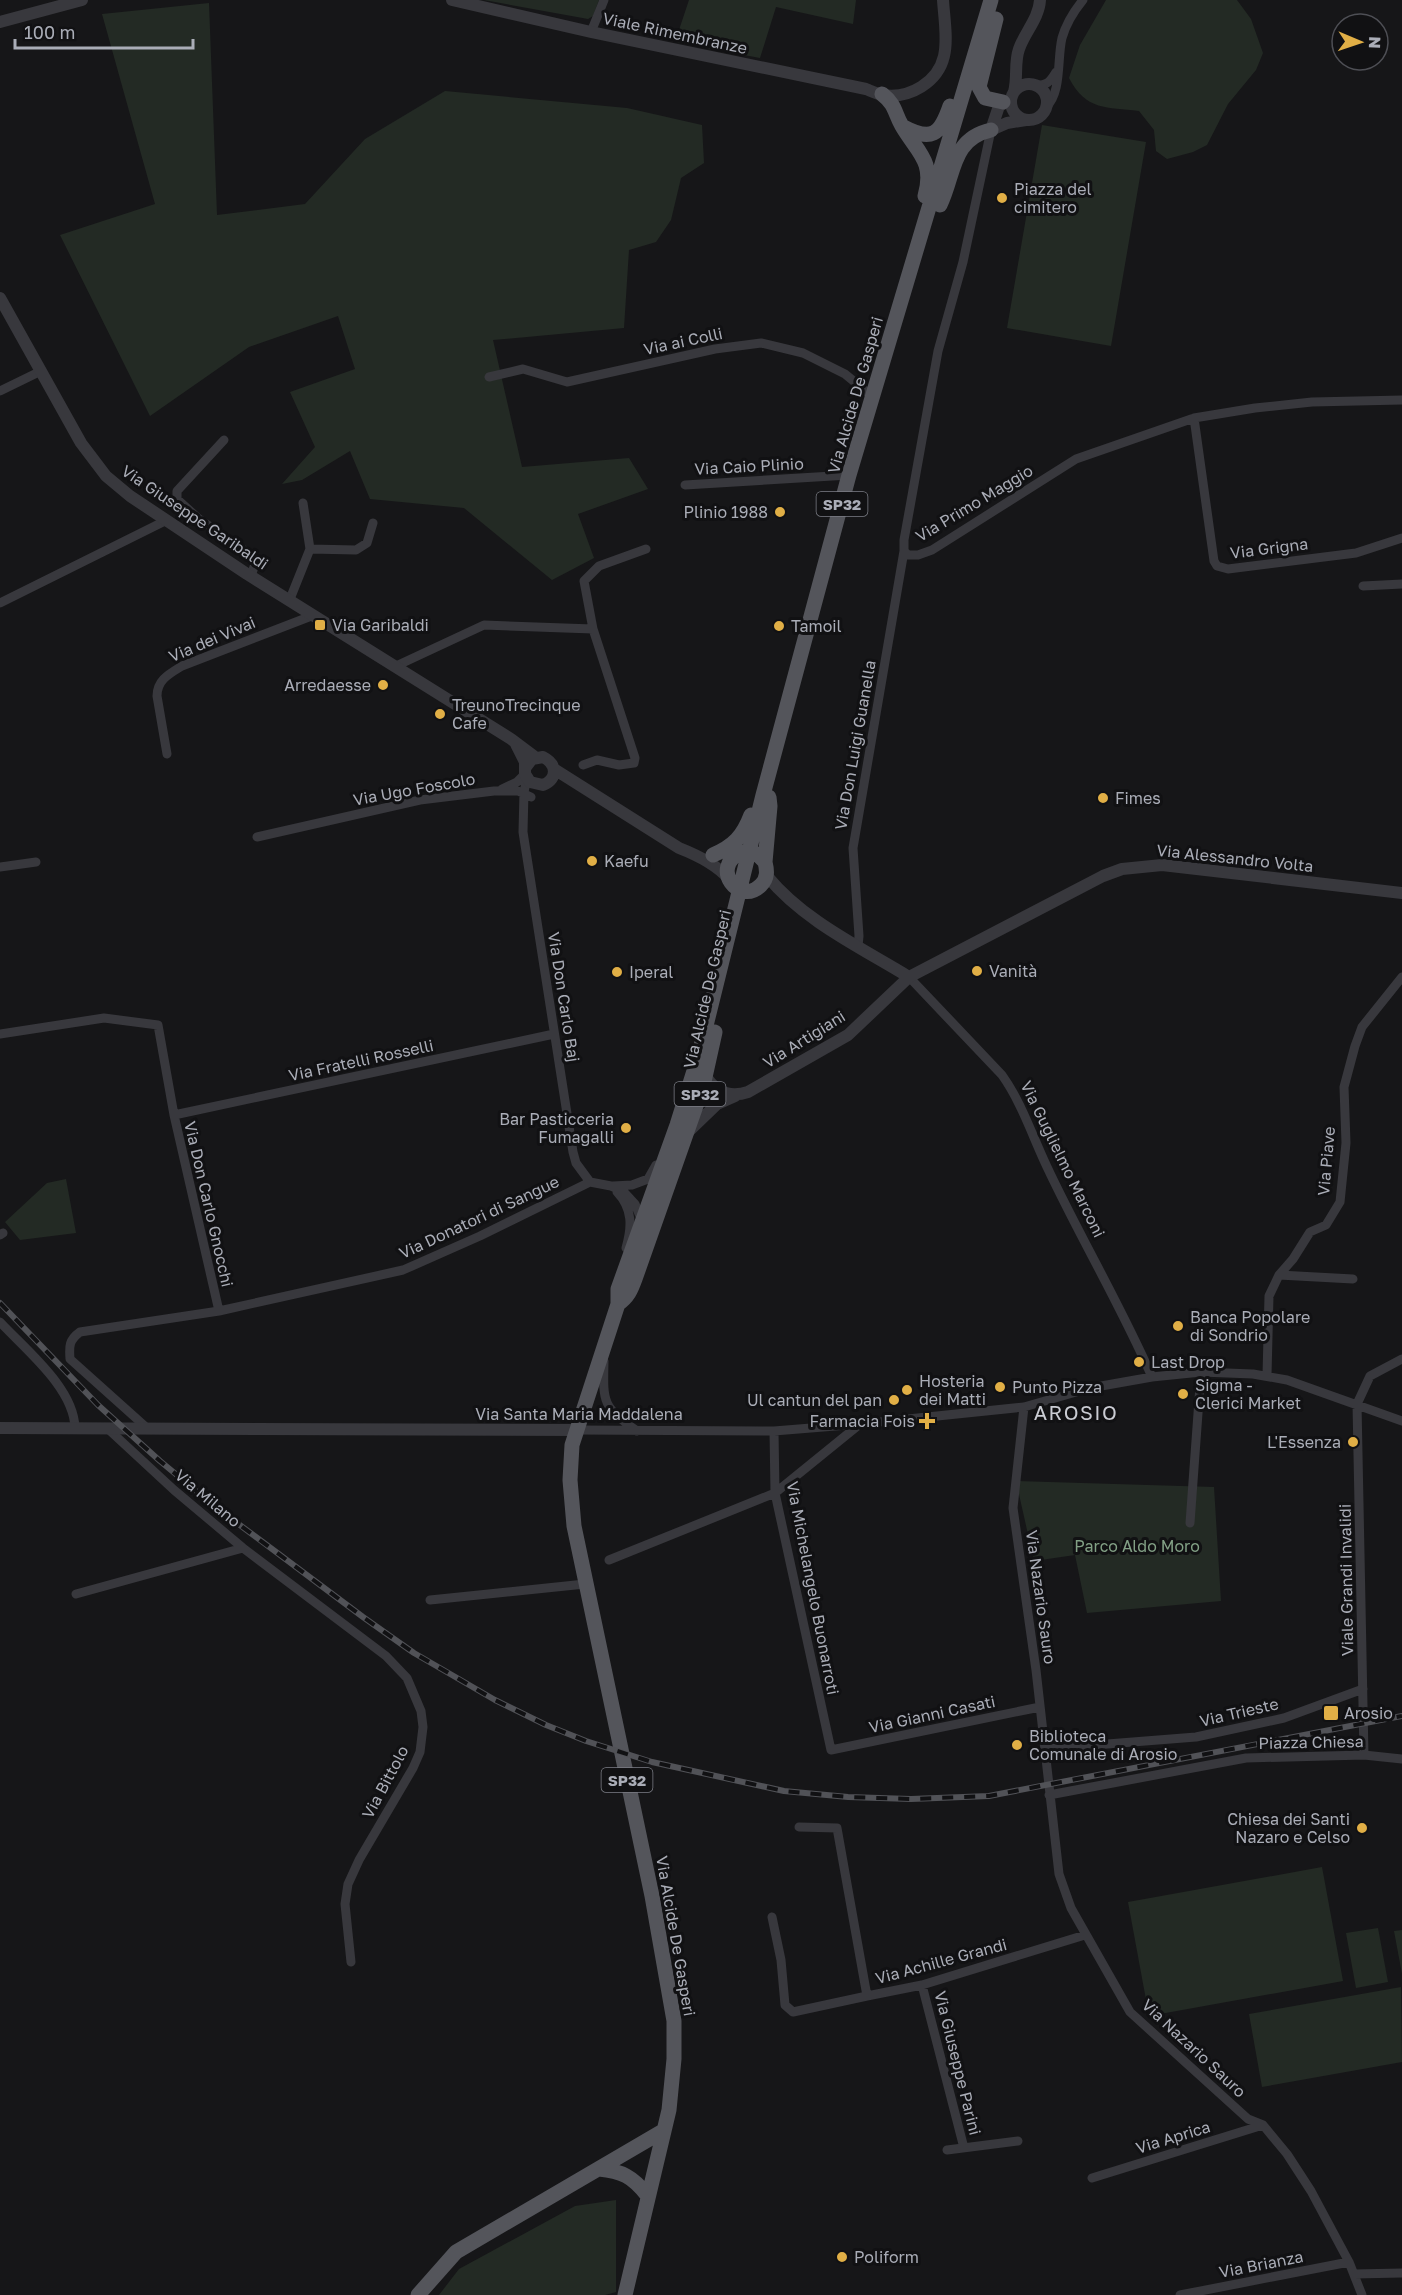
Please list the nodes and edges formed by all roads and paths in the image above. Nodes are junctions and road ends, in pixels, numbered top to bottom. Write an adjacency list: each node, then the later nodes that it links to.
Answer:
1 (78, 0): 10 (street)
2 (604, 0): 11 (street)
3 (943, 0): 14 (street)
4 (991, 0): 9 (main road, SP32)
5 (999, 0): 15 (main road)
6 (1040, 0): 13 (street)
7 (1083, 0): 12 (street)
8 (459, 1): 11 (street, Viale Rimembranze)
9 (987, 16): 18 (main road); 20 (main road, SP32)
10 (0, 22)
11 (591, 32): 14 (street, Viale Rimembranze)
12 (1057, 69): 13 (street); 16 (street)
13 (1026, 82): 15 (street); 16 (street)
14 (882, 94): 18 (main road)
15 (1009, 98): 17 (street); 19 (street, Via Primo Maggio)
16 (1046, 106): 17 (street)
17 (1026, 120): 19 (street)
18 (902, 126): 20 (main road)
19 (991, 130): 20 (main road); 37 (street, Via Primo Maggio)
20 (925, 223): 25 (main road, Via Alcide De Gasperi / SP32)
21 (0, 298): 22 (street, Via Giuseppe Garibaldi)
22 (41, 371): 24 (street); 32 (street, Via Giuseppe Garibaldi)
23 (489, 377): 25 (street, Via ai Colli)
24 (0, 391)
25 (873, 397): 29 (main road, Via Alcide De Gasperi / SP32)
26 (1402, 400): 27 (street, Via Primo Maggio)
27 (1194, 418): 34 (street, Via Grigna); 37 (street, Via Primo Maggio)
28 (224, 440): 38 (street)
29 (849, 475): 30 (street, Via Caio Plinio); 56 (main road, Via Alcide De Gasperi / SP32)
30 (686, 484)
31 (303, 503): 35 (street)
32 (167, 520): 38 (street, Via Giuseppe Garibaldi); 42 (street)
33 (373, 523): 35 (street)
34 (1402, 538)
35 (310, 549): 41 (street)
36 (646, 549): 44 (street)
37 (904, 551): 66 (street, Via Don Luigi Guanella)
38 (251, 576): 41 (street, Via Giuseppe Garibaldi)
39 (1402, 584): 40 (street)
40 (1363, 586)
41 (290, 599): 43 (street, Via Giuseppe Garibaldi)
42 (0, 603)
43 (314, 615): 45 (street, Via Giuseppe Garibaldi); 47 (street, Via dei Vivai)
44 (593, 629): 45 (street); 49 (street)
45 (396, 666): 46 (street, Via Giuseppe Garibaldi)
46 (511, 739): 48 (street, Via Giuseppe Garibaldi); 51 (street, Via Giuseppe Garibaldi)
47 (167, 754)
48 (535, 757): 50 (street); 51 (street)
49 (583, 765)
50 (554, 769): 52 (street); 53 (street)
51 (526, 773): 52 (street); 54 (street, Via Ugo Foscolo); 55 (street)
52 (544, 784): 53 (street); 55 (street)
53 (578, 785): 58 (street)
54 (494, 791): 55 (street, Via Ugo Foscolo); 57 (street, Via Ugo Foscolo)
55 (527, 795): 70 (street, Via Don Carlo Baj)
56 (766, 796): 59 (main road); 60 (main road, Via Alcide De Gasperi / SP32)
57 (258, 837)
58 (694, 854): 59 (street); 63 (street)
59 (713, 855): 60 (street)
60 (755, 860): 63 (main road, Via Alcide De Gasperi / SP32); 63 (main road); 66 (street, Via Guglielmo Marconi)
61 (36, 862): 62 (street)
62 (0, 867)
63 (739, 887): 65 (main road, Via Alcide De Gasperi / SP32); 72 (main road, Via Alcide De Gasperi / SP32)
64 (1402, 893): 67 (street, Via Alessandro Volta)
65 (730, 929): 71 (main road, Via Alcide De Gasperi / SP32); 72 (main road)
66 (858, 946): 67 (street, Via Guglielmo Marconi)
67 (909, 977): 73 (street, Via Artigiani); 88 (street, Via Guglielmo Marconi)
68 (1402, 977): 79 (street, Via Piave)
69 (0, 1034): 74 (street, Via Don Carlo Gnocchi)
70 (554, 1034): 74 (street, Via Fratelli Rosselli); 76 (street, Via Don Carlo Baj)
71 (698, 1059): 77 (street, Via Alcide De Gasperi); 78 (main road, Via Alcide De Gasperi / SP32)
72 (705, 1075): 73 (street); 75 (main road, Via Alcide De Gasperi / SP32)
73 (736, 1095): 75 (street, Via Artigiani)
74 (174, 1115): 82 (street, Via Don Carlo Gnocchi)
75 (687, 1132): 81 (main road, Via Alcide De Gasperi / SP32)
76 (590, 1182): 77 (street); 82 (street, Via Donatori di Sangue)
77 (611, 1186): 78 (street)
78 (637, 1225): 81 (main road, Via Alcide De Gasperi)
79 (1279, 1275): 80 (street); 87 (street, Via Piave)
80 (1353, 1279)
81 (625, 1287): 84 (main road, Via Alcide De Gasperi / SP32)
82 (219, 1311): 96 (street, Via Don Carlo Gnocchi)
83 (0, 1322): 94 (street)
84 (605, 1344): 97 (main road, Via Alcide De Gasperi / SP32); 98 (street)
85 (1402, 1359): 89 (street)
86 (1201, 1372): 87 (street, Via Santa Maria Maddalena); 88 (street, Via Santa Maria Maddalena); 101 (street)
87 (1267, 1375): 89 (street, Via Santa Maria Maddalena)
88 (1152, 1377): 90 (street, Via Santa Maria Maddalena)
89 (1357, 1404): 91 (street, Via Santa Maria Maddalena); 107 (street, Viale Grandi Invalidi)
90 (1024, 1407): 92 (street, Via Santa Maria Maddalena); 108 (street, Via Nazario Sauro)
91 (1402, 1421)
92 (860, 1424): 99 (street, Via Santa Maria Maddalena); 100 (street)
93 (0, 1428): 94 (street, Via Santa Maria Maddalena)
94 (75, 1428): 95 (street, Via Santa Maria Maddalena)
95 (107, 1428): 96 (street, Via Santa Maria Maddalena); 102 (street, Via Milano)
96 (147, 1428): 97 (street, Via Santa Maria Maddalena)
97 (576, 1430): 98 (street, Via Santa Maria Maddalena); 104 (main road, Via Alcide De Gasperi / SP32)
98 (637, 1431): 99 (street, Via Santa Maria Maddalena)
99 (774, 1431): 100 (street, Via Michelangelo Buonarroti)
100 (776, 1493): 103 (street); 110 (street, Via Michelangelo Buonarroti)
101 (1190, 1522)
102 (243, 1548): 105 (street, Via Milano); 117 (street, Via Bittolo)
103 (609, 1560)
104 (585, 1584): 106 (street); 121 (main road, Via Alcide De Gasperi / SP32)
105 (76, 1594)
106 (430, 1600)
107 (1363, 1689): 109 (street, Via Trieste); 111 (street, Viale Grandi Invalidi)
108 (1040, 1707): 109 (street, Via Nazario Sauro); 110 (street, Via Gianni Casati)
109 (1044, 1749): 113 (street, Via Nazario Sauro)
110 (831, 1750)
111 (1364, 1755): 112 (street, Piazza Chiesa); 113 (street, Piazza Chiesa)
112 (1402, 1759)
113 (1049, 1795): 116 (street, Via Nazario Sauro)
114 (799, 1827): 119 (street, Via Achille Grandi)
115 (772, 1917): 119 (street)
116 (1085, 1935): 118 (street, Via Achille Grandi); 120 (street, Via Nazario Sauro)
117 (351, 1962)
118 (922, 1984): 119 (street, Via Achille Grandi); 123 (street, Via Giuseppe Parini)
119 (867, 1996)
120 (1263, 2125): 126 (street, Via Aprica); 129 (street, Via Nazario Sauro)
121 (663, 2132): 125 (main road); 127 (main road, Via Alcide De Gasperi / SP32)
122 (1018, 2141): 123 (street, Via Giuseppe Parini)
123 (964, 2148): 124 (street, Via Giuseppe Parini)
124 (947, 2150)
125 (599, 2169): 127 (main road); 132 (main road)
126 (1092, 2178)
127 (647, 2195): 128 (main road, Via Alcide De Gasperi / SP32)
128 (634, 2258): 133 (main road, Via Alcide De Gasperi / SP32); 134 (main road)
129 (1349, 2262): 131 (street, Via Nazario Sauro); 135 (street, Via Brianza)
130 (1402, 2273): 131 (street)
131 (1354, 2274): 136 (street, Via Nazario Sauro)
132 (418, 2295)
133 (625, 2295)
134 (638, 2295)
135 (1180, 2295)
136 (1362, 2295)

